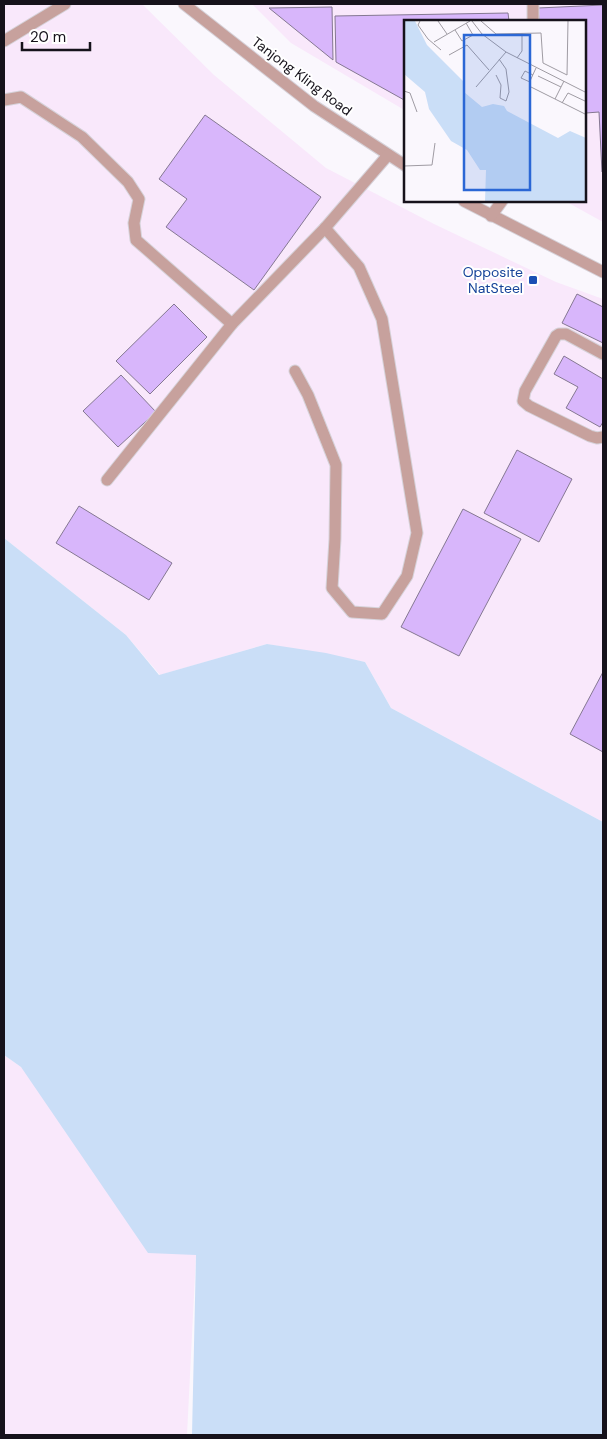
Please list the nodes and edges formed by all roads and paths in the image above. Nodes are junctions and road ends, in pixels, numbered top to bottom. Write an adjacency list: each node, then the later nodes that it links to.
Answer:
1 (65, 4): 5 (lane)
2 (184, 4): 7 (lane, Tanjong Kling Road)
3 (533, 4): 4 (lane)
4 (534, 20)
5 (4, 41)
6 (4, 100): 14 (lane)
7 (388, 156): 8 (lane, Tanjong Kling Road); 12 (lane)
8 (404, 165)
9 (466, 202): 11 (lane)
10 (501, 202): 11 (lane)
11 (491, 216): 13 (lane)
12 (325, 228): 14 (lane); 16 (lane)
13 (603, 272)
14 (232, 324): 18 (lane)
15 (603, 354): 17 (lane)
16 (296, 371)
17 (603, 437)
18 (107, 480)

